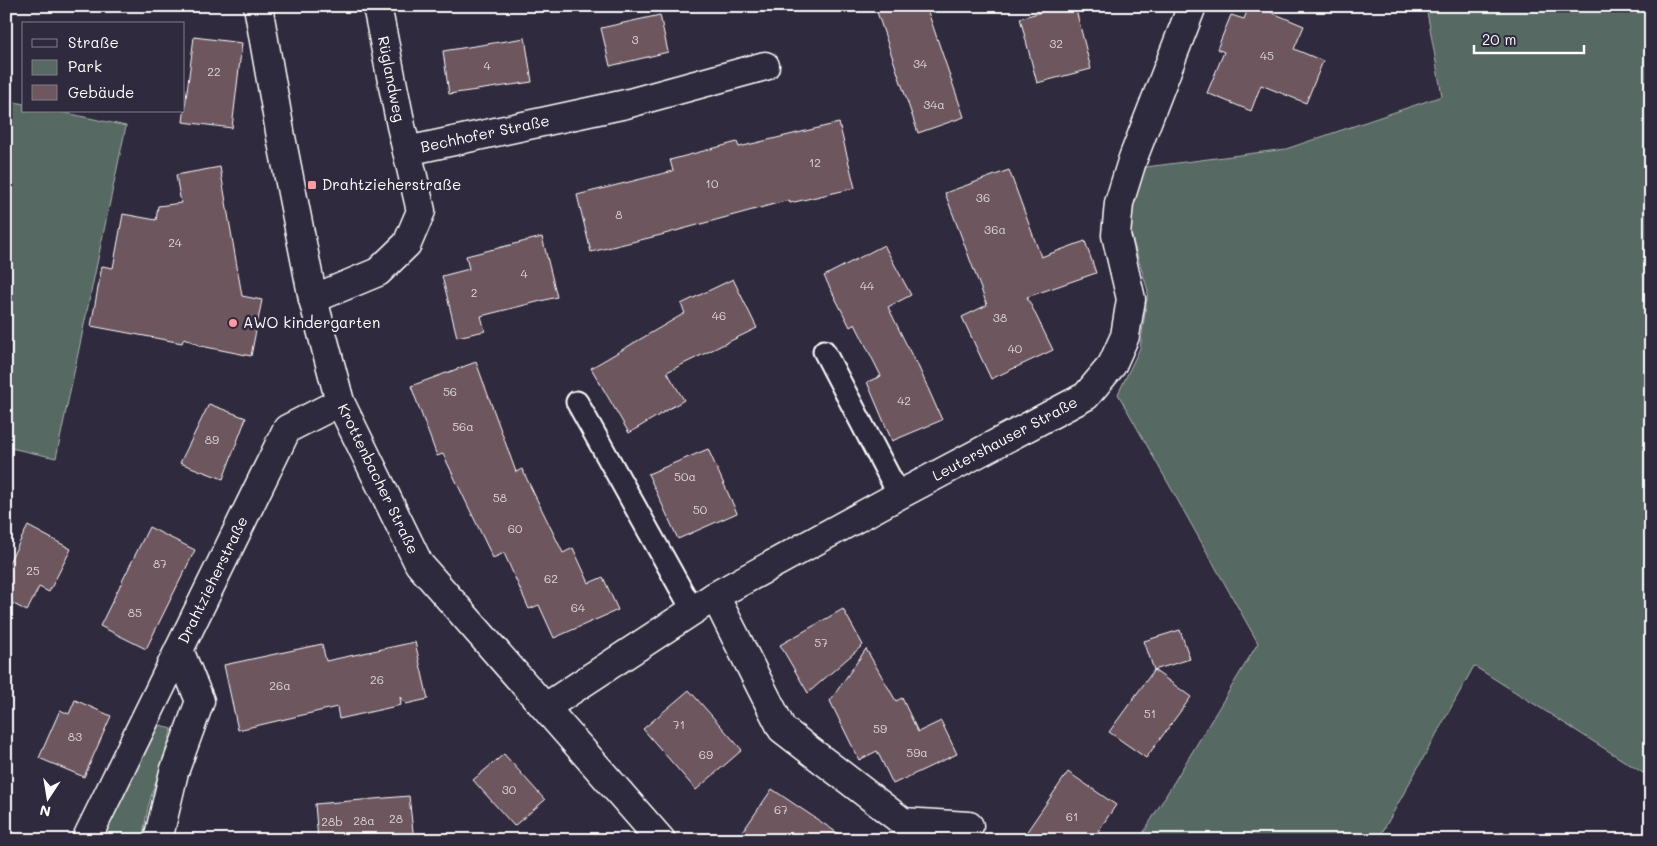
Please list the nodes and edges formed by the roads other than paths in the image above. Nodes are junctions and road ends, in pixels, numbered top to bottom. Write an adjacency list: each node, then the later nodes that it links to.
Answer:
1 (258, 6): 6 (street, Krottenbacher Straße)
2 (377, 6): 5 (street, Rüglandweg)
3 (1192, 6): 10 (street, Leutershauser Straße)
4 (764, 66): 5 (street, Bechhofer Straße)
5 (407, 151): 6 (street, Bechhofer Straße)
6 (314, 299): 8 (street, Krottenbacher Straße)
7 (824, 351): 10 (lane)
8 (340, 402): 12 (street, Drahtzieherstraße); 13 (street, Krottenbacher Straße)
9 (576, 402): 11 (lane)
10 (899, 495): 11 (street, Leutershauser Straße)
11 (704, 603): 13 (street, Leutershauser Straße); 14 (street)
12 (179, 650): 15 (street, Drahtzieherstraße); 16 (street, Drahtzieherstraße)
13 (546, 707): 17 (street, Krottenbacher Straße)
14 (968, 826)
15 (86, 840)
16 (158, 840)
17 (661, 840)

